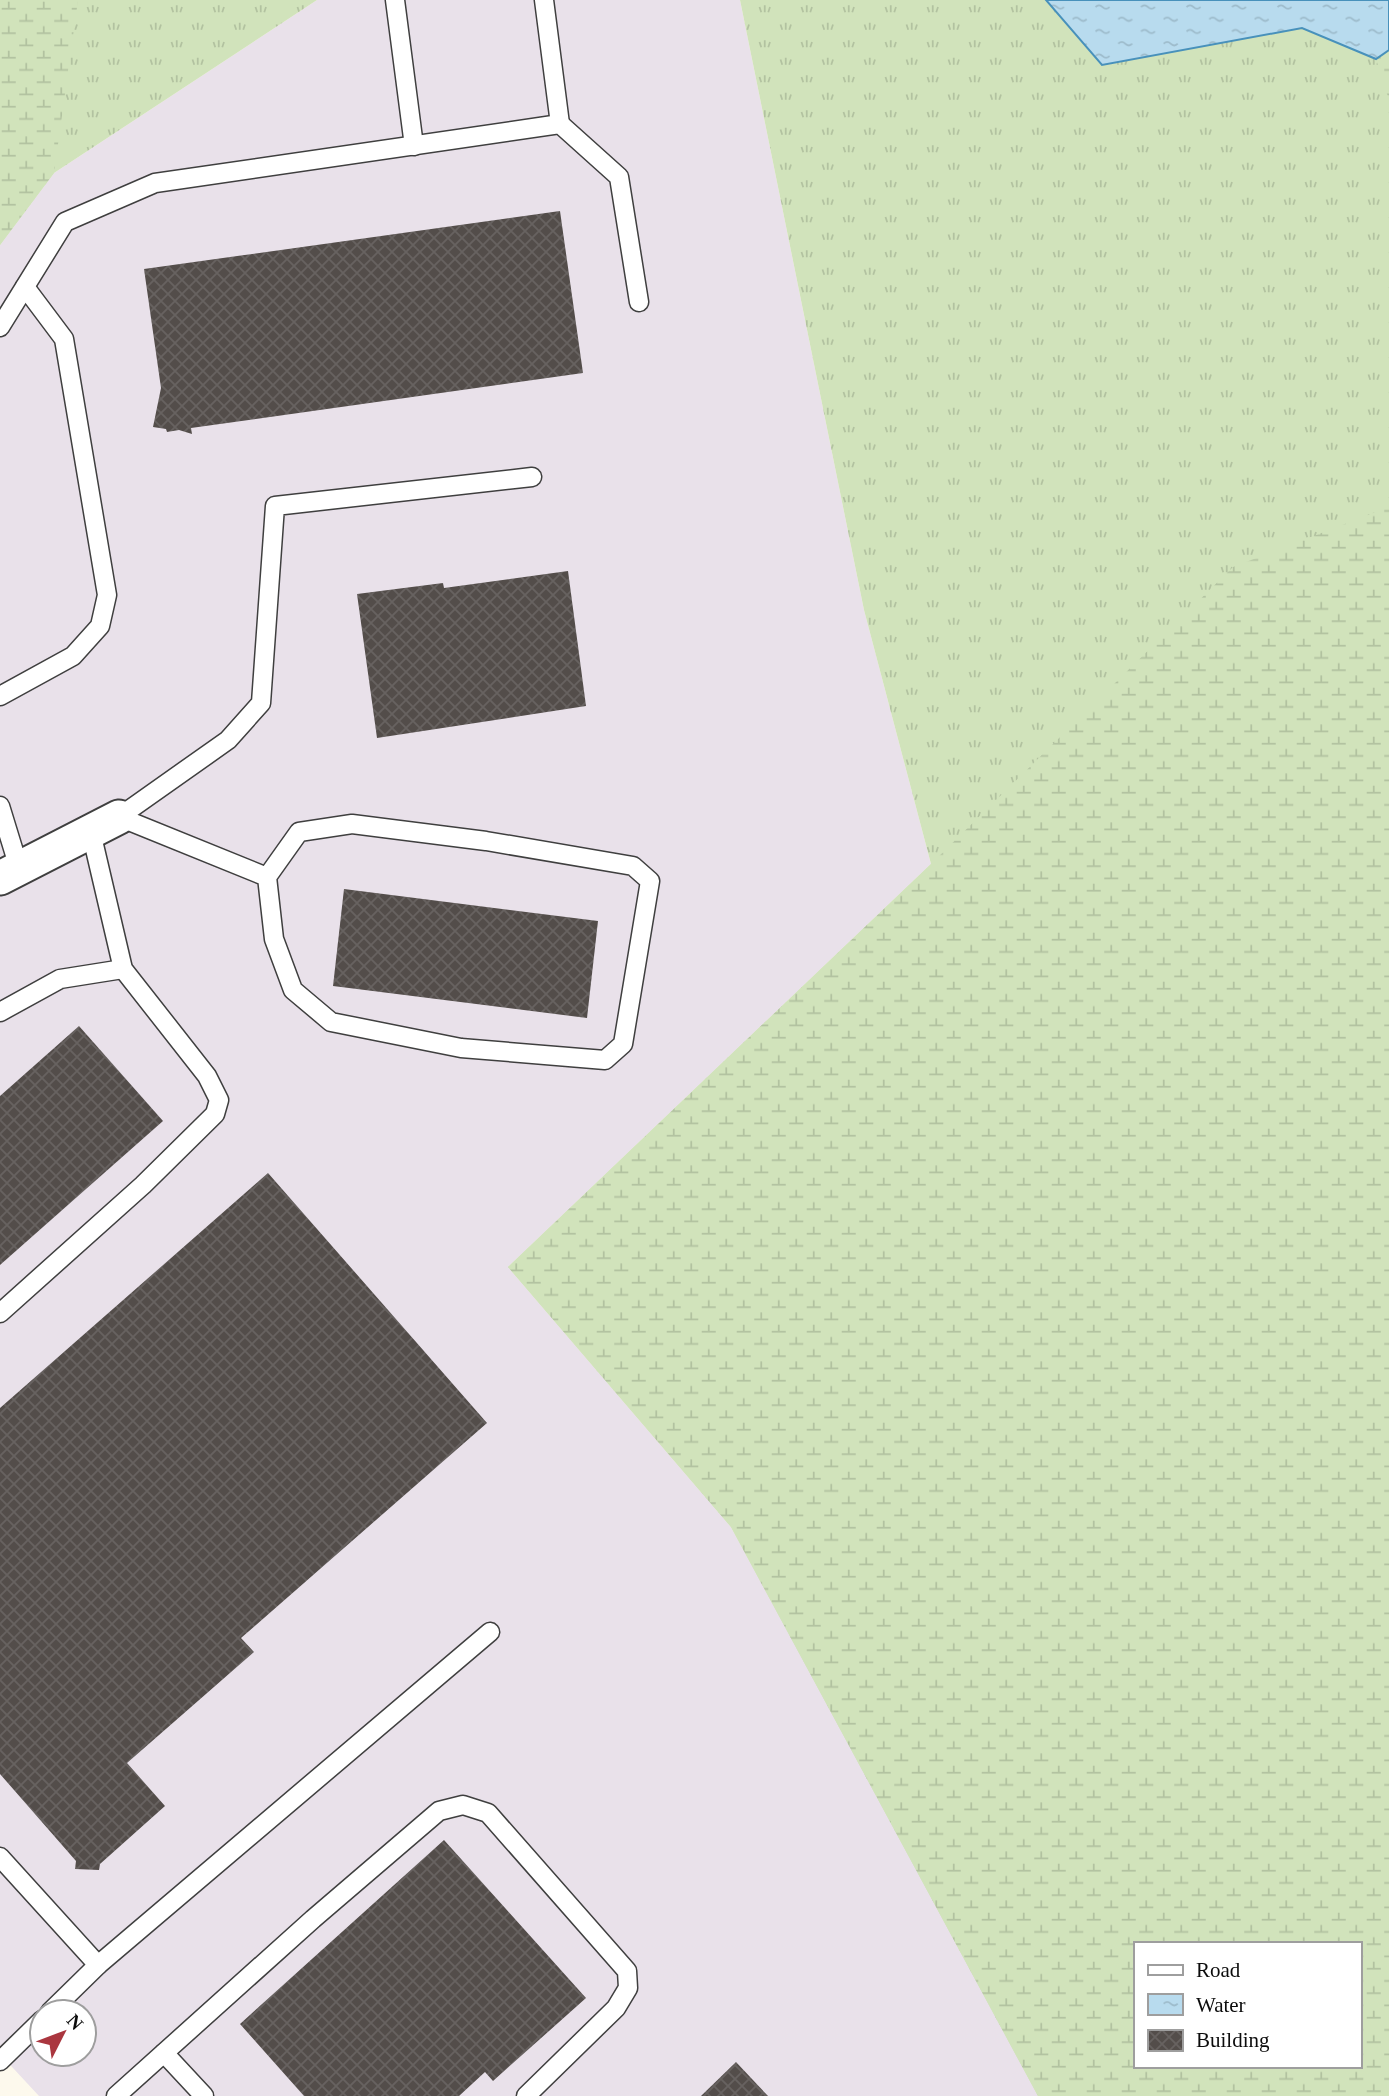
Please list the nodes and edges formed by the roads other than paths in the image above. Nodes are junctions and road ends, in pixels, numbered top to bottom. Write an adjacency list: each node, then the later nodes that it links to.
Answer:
1 (395, 0): 4 (lane)
2 (544, 0): 3 (lane)
3 (559, 124): 4 (lane); 6 (lane)
4 (414, 146): 5 (lane)
5 (25, 287): 7 (lane); 9 (lane)
6 (639, 302)
7 (0, 327)
8 (531, 477): 11 (lane)
9 (0, 696)
10 (0, 806): 12 (lane)
11 (105, 824): 12 (street); 13 (lane); 14 (lane)
12 (10, 873)
13 (267, 877): 13 (lane)
14 (123, 969): 15 (lane); 16 (lane)
15 (0, 1012)
16 (0, 1313)
17 (490, 1632): 19 (lane)
18 (0, 1857): 19 (lane)
19 (98, 1965): 20 (lane)
20 (64, 1998)
21 (28, 2034): 23 (lane)
22 (164, 2053): 24 (lane); 25 (lane); 26 (lane)
23 (0, 2062)
24 (116, 2096)
25 (204, 2096)
26 (526, 2096)

